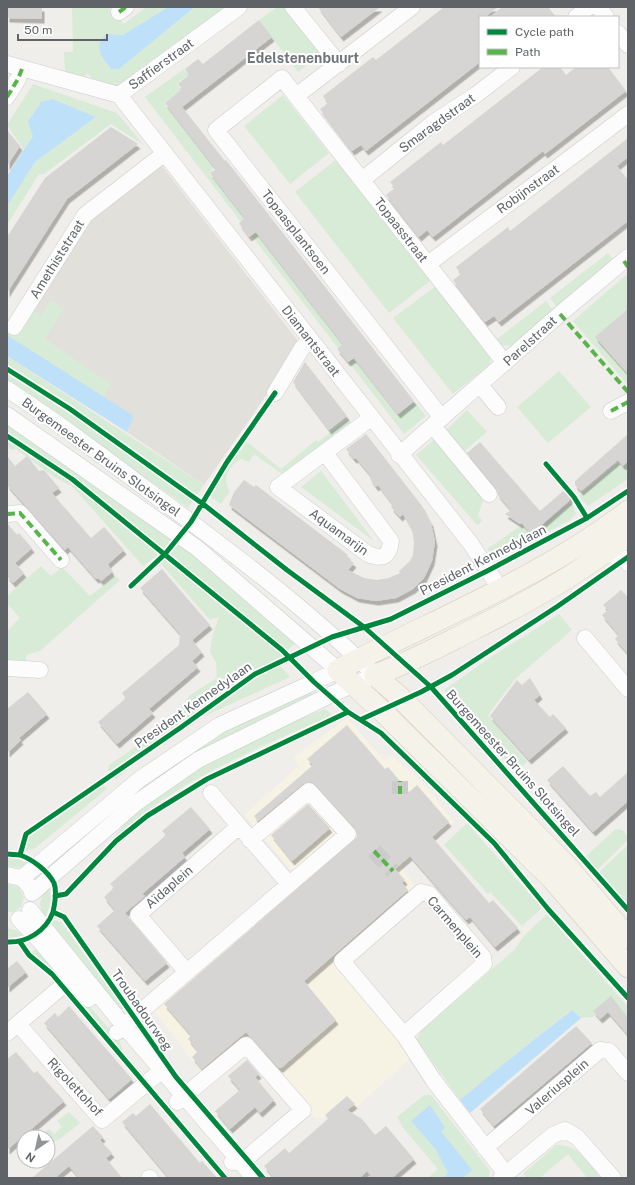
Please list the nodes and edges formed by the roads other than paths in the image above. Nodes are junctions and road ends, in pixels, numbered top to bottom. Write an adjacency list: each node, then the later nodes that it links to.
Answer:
1 (239, 7): 13 (street, Saffierstraat)
2 (293, 7): 10 (street)
3 (412, 7): 10 (street)
4 (589, 7): 6 (street)
5 (598, 7): 7 (street)
6 (577, 16)
7 (605, 16)
8 (619, 34): 9 (street)
9 (628, 45)
10 (339, 64): 14 (street)
11 (14, 66): 13 (street, Saffierstraat); 15 (street)
12 (511, 68): 18 (street, Smaragdstraat)
13 (119, 95): 17 (street, Diamantstraat)
14 (296, 96): 18 (street, Topaasstraat); 32 (street, Topaasplantsoen)
15 (7, 97)
16 (628, 114): 20 (street, Robijnstraat)
17 (165, 153): 21 (street, Amethiststraat); 22 (street, Diamantstraat)
18 (362, 180): 20 (street, Topaasstraat)
19 (627, 262): 23 (street, Parelstraat)
20 (428, 264): 23 (street, Topaasstraat)
21 (14, 327)
22 (310, 340): 26 (street); 31 (street, Diamantstraat)
23 (505, 363): 24 (street, Parelstraat)
24 (480, 385): 28 (street); 32 (street, Parelstraat)
25 (7, 389): 44 (street, Burgemeester Bruins Slotsingel)
26 (275, 393)
27 (628, 402): 29 (street)
28 (498, 407)
29 (611, 411)
30 (7, 415): 47 (street, Burgemeester Bruins Slotsingel)
31 (371, 418): 33 (street, Aquamarijn); 34 (street, Diamantstraat)
32 (437, 422): 34 (street, Parelstraat); 35 (street)
33 (325, 453): 33 (street, Aquamarijn)
34 (399, 455): 42 (street, Diamantstraat)
35 (489, 494)
36 (628, 511): 42 (main road)
37 (7, 514): 40 (street)
38 (628, 535): 39 (main road)
39 (606, 553): 41 (street); 48 (main road)
40 (61, 560)
41 (628, 563)
42 (500, 589): 44 (main road)
43 (585, 638): 50 (street)
44 (358, 659): 47 (main road); 48 (street, Burgemeester Bruins Slotsingel)
45 (7, 668): 46 (street)
46 (40, 670)
47 (338, 670): 49 (main road, Burgemeester Bruins Slotsingel); 54 (street)
48 (375, 676): 49 (street); 58 (main road, Burgemeester Bruins Slotsingel)
49 (355, 685): 56 (street); 59 (main road, Burgemeester Bruins Slotsingel)
50 (628, 689)
51 (211, 793): 52 (street)
52 (238, 827): 53 (street); 60 (street, Aïdaplein)
53 (250, 840): 55 (street); 55 (street)
54 (14, 877): 56 (street)
55 (289, 884): 60 (street)
56 (32, 893): 57 (street)
57 (19, 917): 61 (street, Troubadourweg)
58 (628, 938)
59 (628, 967)
60 (186, 971): 63 (street)
61 (76, 975): 62 (street, Rigolettohof); 63 (street, Troubadourweg)
62 (13, 1029): 66 (street, Rigolettohof)
63 (121, 1029): 66 (street, Troubadourweg); 67 (street, Troubadourweg)
64 (404, 1035): 64 (street, Carmenplein); 68 (street, Carmenplein)
65 (628, 1073): 68 (street, Valeriusplein)
66 (155, 1076): 67 (street, Troubadourweg)
67 (181, 1099): 69 (street, Troubadourweg); 69 (street)
68 (486, 1148): 70 (street, Carmenplein)
69 (235, 1162): 71 (street, Troubadourweg); 72 (street, Troubadourweg)
70 (504, 1176): 73 (street)
71 (241, 1178)
72 (254, 1178)
73 (613, 1178)

